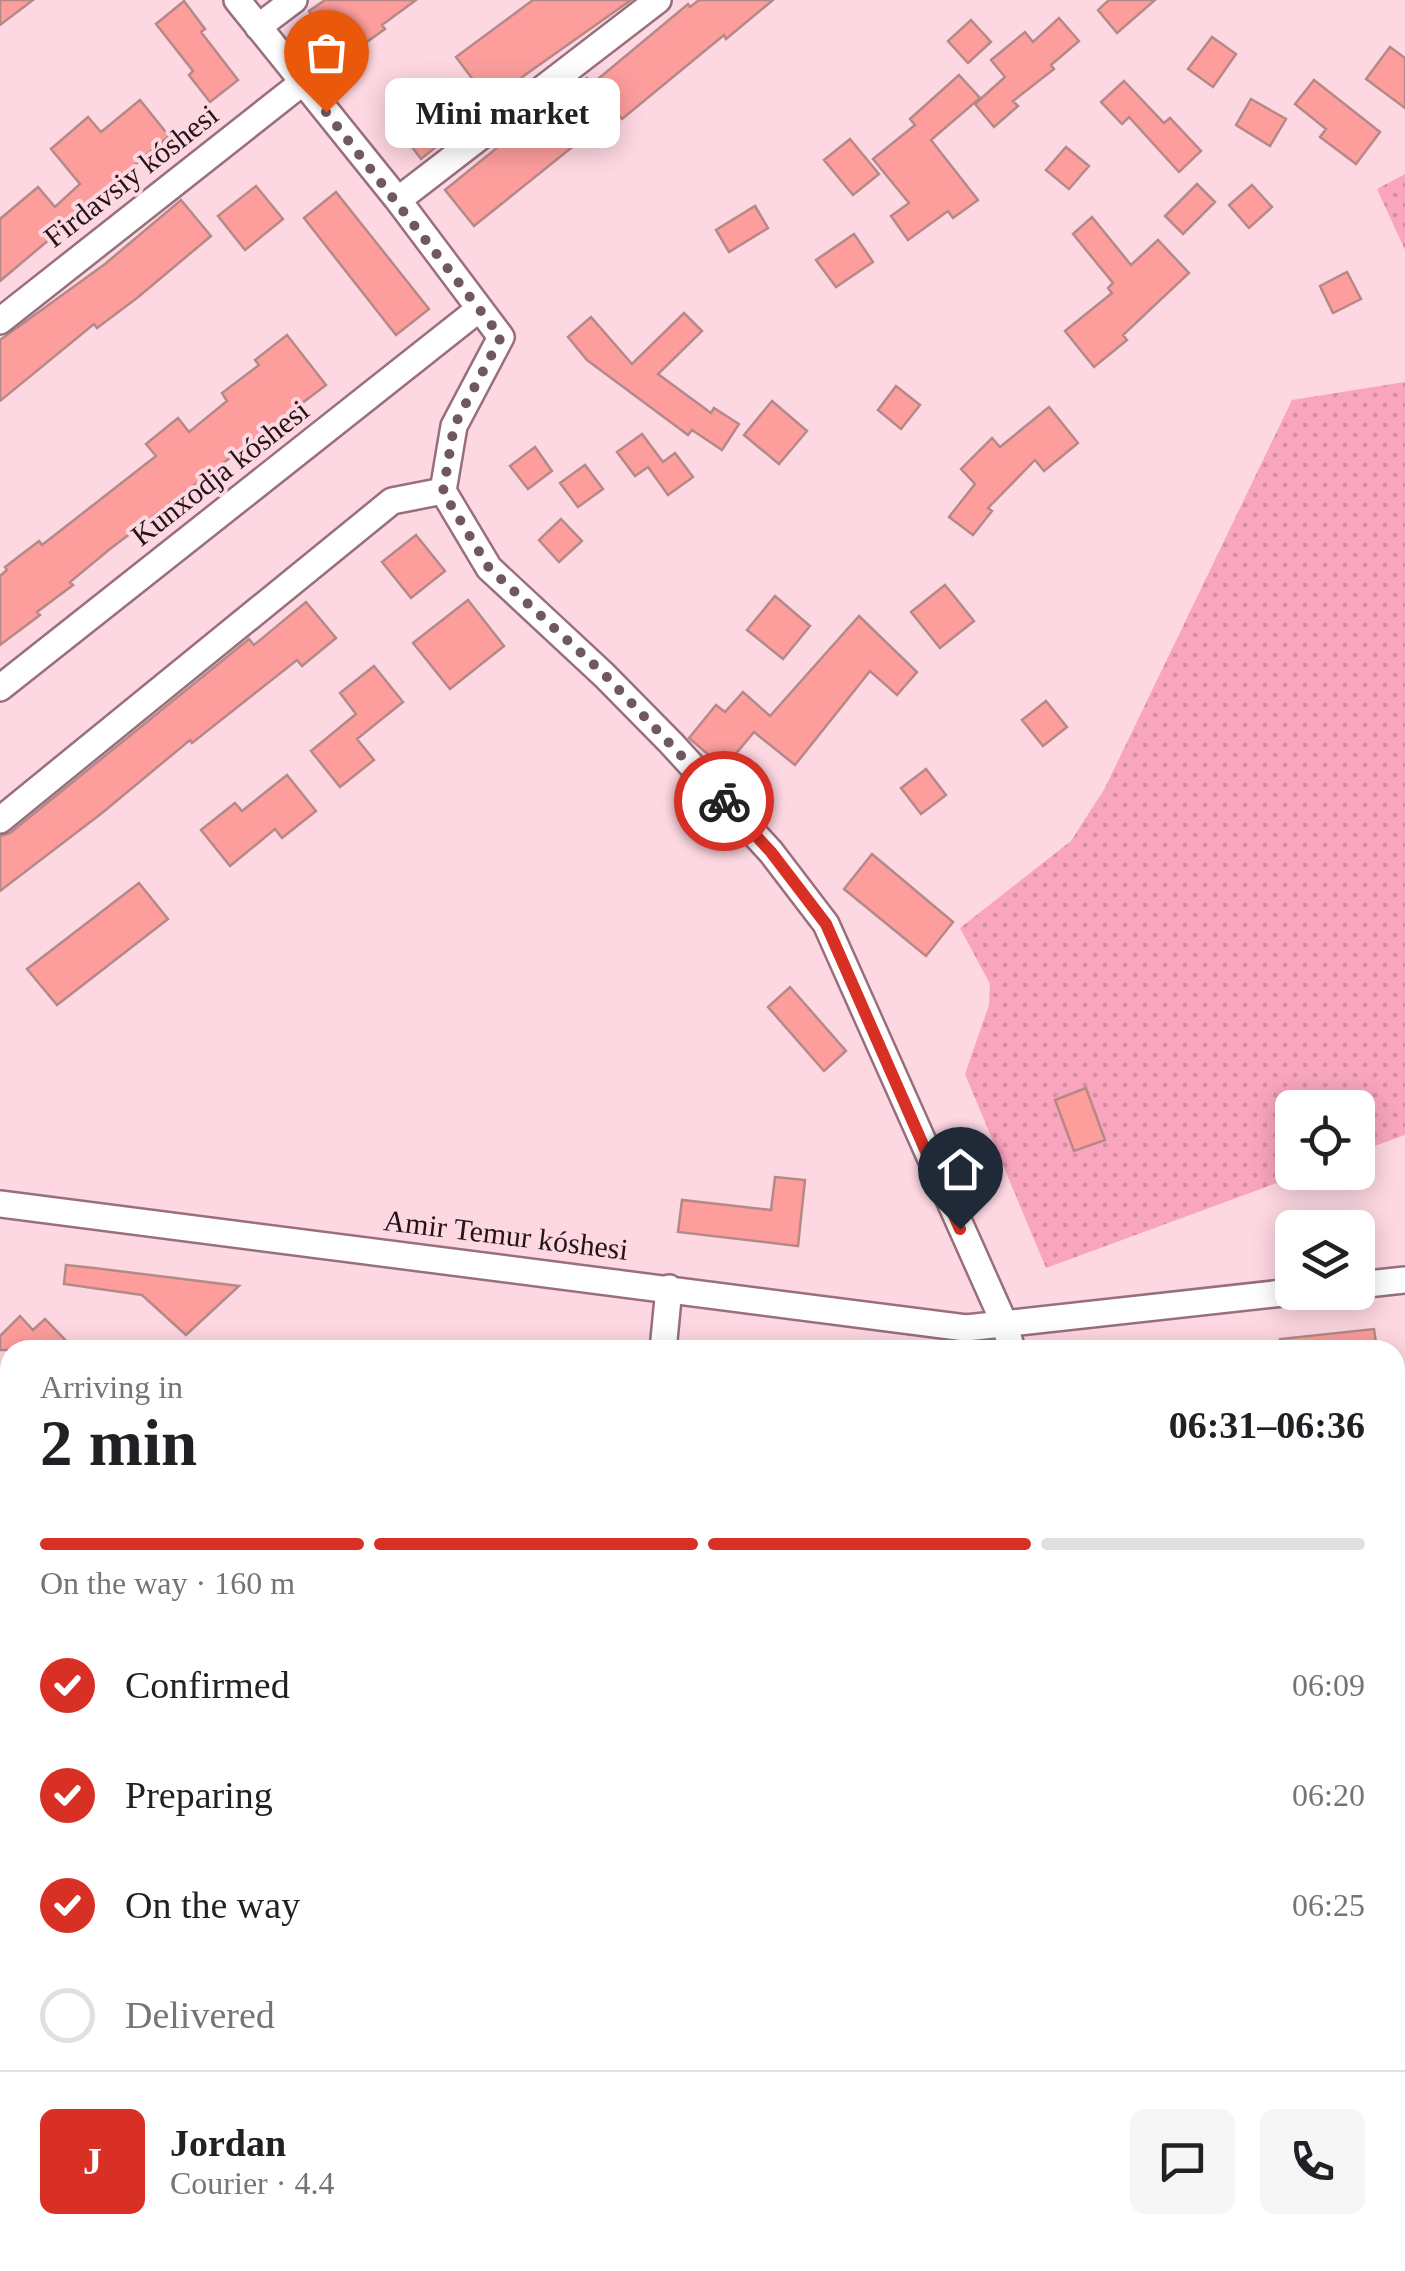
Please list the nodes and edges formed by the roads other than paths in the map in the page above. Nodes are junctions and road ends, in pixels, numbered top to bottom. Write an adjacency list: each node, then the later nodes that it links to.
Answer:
1 (236, 0): 4 (street)
2 (294, 0): 4 (street)
3 (658, 0): 6 (street)
4 (258, 27): 5 (street)
5 (303, 82): 6 (street); 8 (street, Firdavsiy kóshesi)
6 (398, 200): 7 (street)
7 (480, 308): 9 (street); 10 (street, Kunxodja kóshesi)
8 (0, 321)
9 (443, 492): 11 (street); 17 (street)
10 (0, 688)
11 (0, 820)
12 (0, 1204): 15 (street, Amir Temur kóshesi)
13 (1405, 1280): 14 (street)
14 (1375, 1283)
15 (668, 1288): 17 (street, Amir Temur kóshesi); 18 (street)
16 (1275, 1295): 17 (street, Amir Temur kóshesi)
17 (1008, 1338)
18 (664, 1340)

